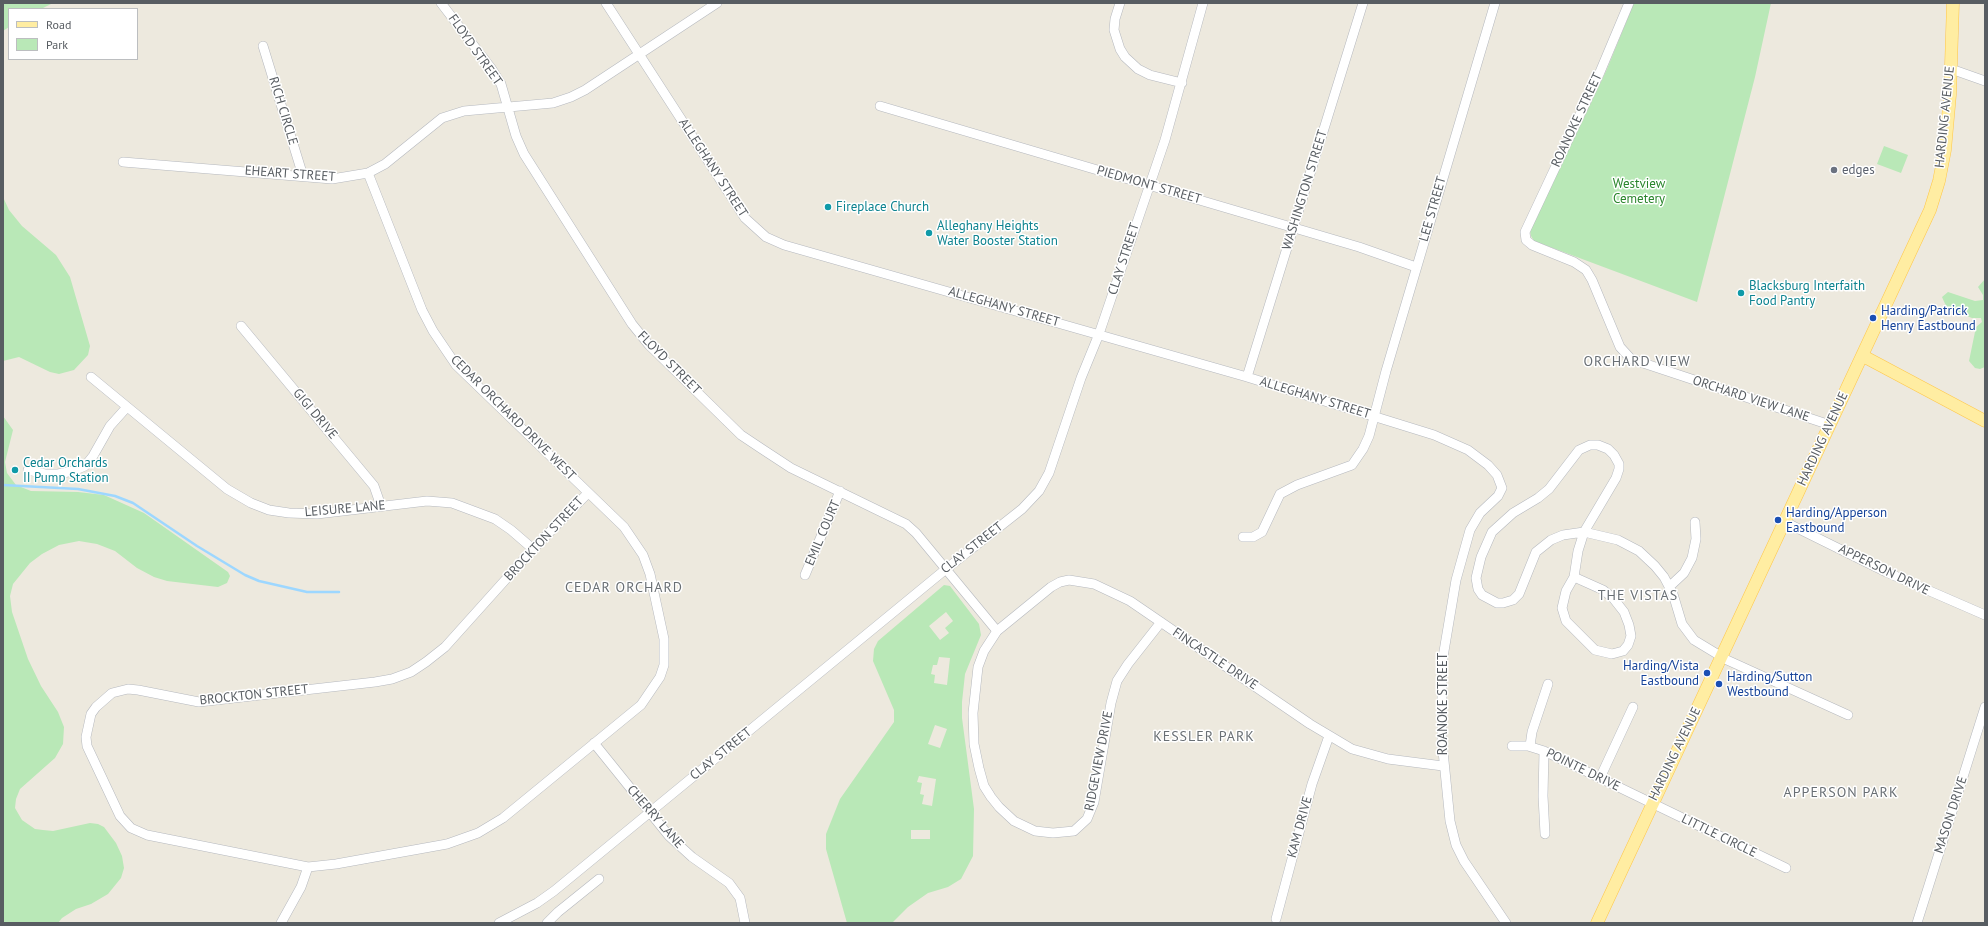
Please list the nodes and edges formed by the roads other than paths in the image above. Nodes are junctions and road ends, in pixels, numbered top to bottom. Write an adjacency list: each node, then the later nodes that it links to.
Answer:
1 (441, 3): 16 (street, FLOYD STREET)
2 (606, 3): 11 (street, ALLEGHANY STREET)
3 (717, 3): 11 (street, EHEART STREET)
4 (1120, 3): 14 (street)
5 (1203, 3): 14 (street, CLAY STREET)
6 (1363, 3): 21 (street, WASHINGTON STREET)
7 (1495, 3): 23 (street, LEE STREET)
8 (1629, 3): 22 (street, ROANOKE STREET)
9 (1953, 3): 12 (main road, HARDING AVENUE)
10 (264, 46): 19 (street, RICH CIRCLE)
11 (639, 54): 16 (street, EHEART STREET); 25 (street, ALLEGHANY STREET)
12 (1951, 69): 13 (street); 26 (main road, HARDING AVENUE)
13 (1985, 81)
14 (1182, 83): 20 (street, CLAY STREET)
15 (880, 106): 20 (street, PIEDMONT STREET)
16 (508, 108): 18 (street, EHEART STREET); 35 (street, FLOYD STREET)
17 (123, 162): 19 (street, EHEART STREET)
18 (368, 173): 19 (street, EHEART STREET); 36 (street, CEDAR ORCHARD DRIVE WEST)
19 (303, 176)
20 (1148, 185): 21 (street, PIEDMONT STREET); 25 (street, CLAY STREET)
21 (1293, 228): 23 (street, PIEDMONT STREET); 28 (street, WASHINGTON STREET)
22 (1524, 237): 32 (street, ORCHARD VIEW LANE)
23 (1416, 267): 30 (street, LEE STREET)
24 (241, 326): 37 (street, GIGI DRIVE)
25 (1099, 334): 28 (street, ALLEGHANY STREET); 43 (street, CLAY STREET)
26 (1863, 356): 31 (main road); 32 (main road, HARDING AVENUE)
27 (91, 377): 29 (street, LEISURE LANE)
28 (1247, 377): 30 (street, ALLEGHANY STREET)
29 (127, 407): 33 (street); 37 (street, LEISURE LANE)
30 (1373, 416): 34 (street, ALLEGHANY STREET); 41 (street, LEE STREET)
31 (1985, 421)
32 (1830, 425): 39 (main road, HARDING AVENUE)
33 (28, 470)
34 (1501, 483): 60 (street, ROANOKE STREET)
35 (840, 491): 43 (street, FLOYD STREET); 44 (street, EMIL COURT)
36 (588, 493): 42 (street, BROCKTON STREET); 56 (street, CEDAR ORCHARD DRIVE WEST)
37 (381, 506): 42 (street, LEISURE LANE)
38 (1695, 522): 46 (street)
39 (1785, 522): 47 (street, APPERSON DRIVE); 50 (main road, HARDING AVENUE)
40 (1584, 532): 40 (street); 45 (street); 46 (street)
41 (1243, 537)
42 (533, 549): 65 (street, BROCKTON STREET)
43 (946, 569): 49 (street, FLOYD STREET); 63 (street, CLAY STREET)
44 (805, 575)
45 (1574, 577): 45 (street)
46 (1669, 587): 50 (street)
47 (1985, 615)
48 (1161, 622): 49 (street, FINCASTLE DRIVE); 49 (street, RIDGEVIEW DRIVE); 55 (street, FINCASTLE DRIVE)
49 (998, 631)
50 (1721, 657): 54 (street); 62 (main road, HARDING AVENUE)
51 (1548, 684): 58 (street)
52 (1633, 707): 61 (street)
53 (1985, 707): 75 (street, MASON DRIVE)
54 (1848, 715)
55 (1329, 736): 60 (street, FINCASTLE DRIVE); 68 (street, KAM DRIVE)
56 (594, 743): 63 (street, CHERRY LANE); 65 (street, BROCKTON STREET)
57 (1512, 746): 58 (street, POINTE DRIVE)
58 (1530, 746): 59 (street, POINTE DRIVE)
59 (1544, 751): 61 (street, POINTE DRIVE); 64 (street)
60 (1443, 766): 73 (street, ROANOKE STREET)
61 (1600, 778): 62 (street, POINTE DRIVE)
62 (1651, 804): 66 (street, LITTLE CIRCLE); 74 (main road, HARDING AVENUE)
63 (650, 812): 70 (street, CLAY STREET); 72 (street, CHERRY LANE)
64 (1545, 834)
65 (308, 867): 69 (street)
66 (1786, 868)
67 (599, 879): 71 (street)
68 (1276, 919)
69 (281, 923)
70 (499, 923)
71 (548, 923)
72 (745, 923)
73 (1506, 923)
74 (1597, 923)
75 (1917, 923)

